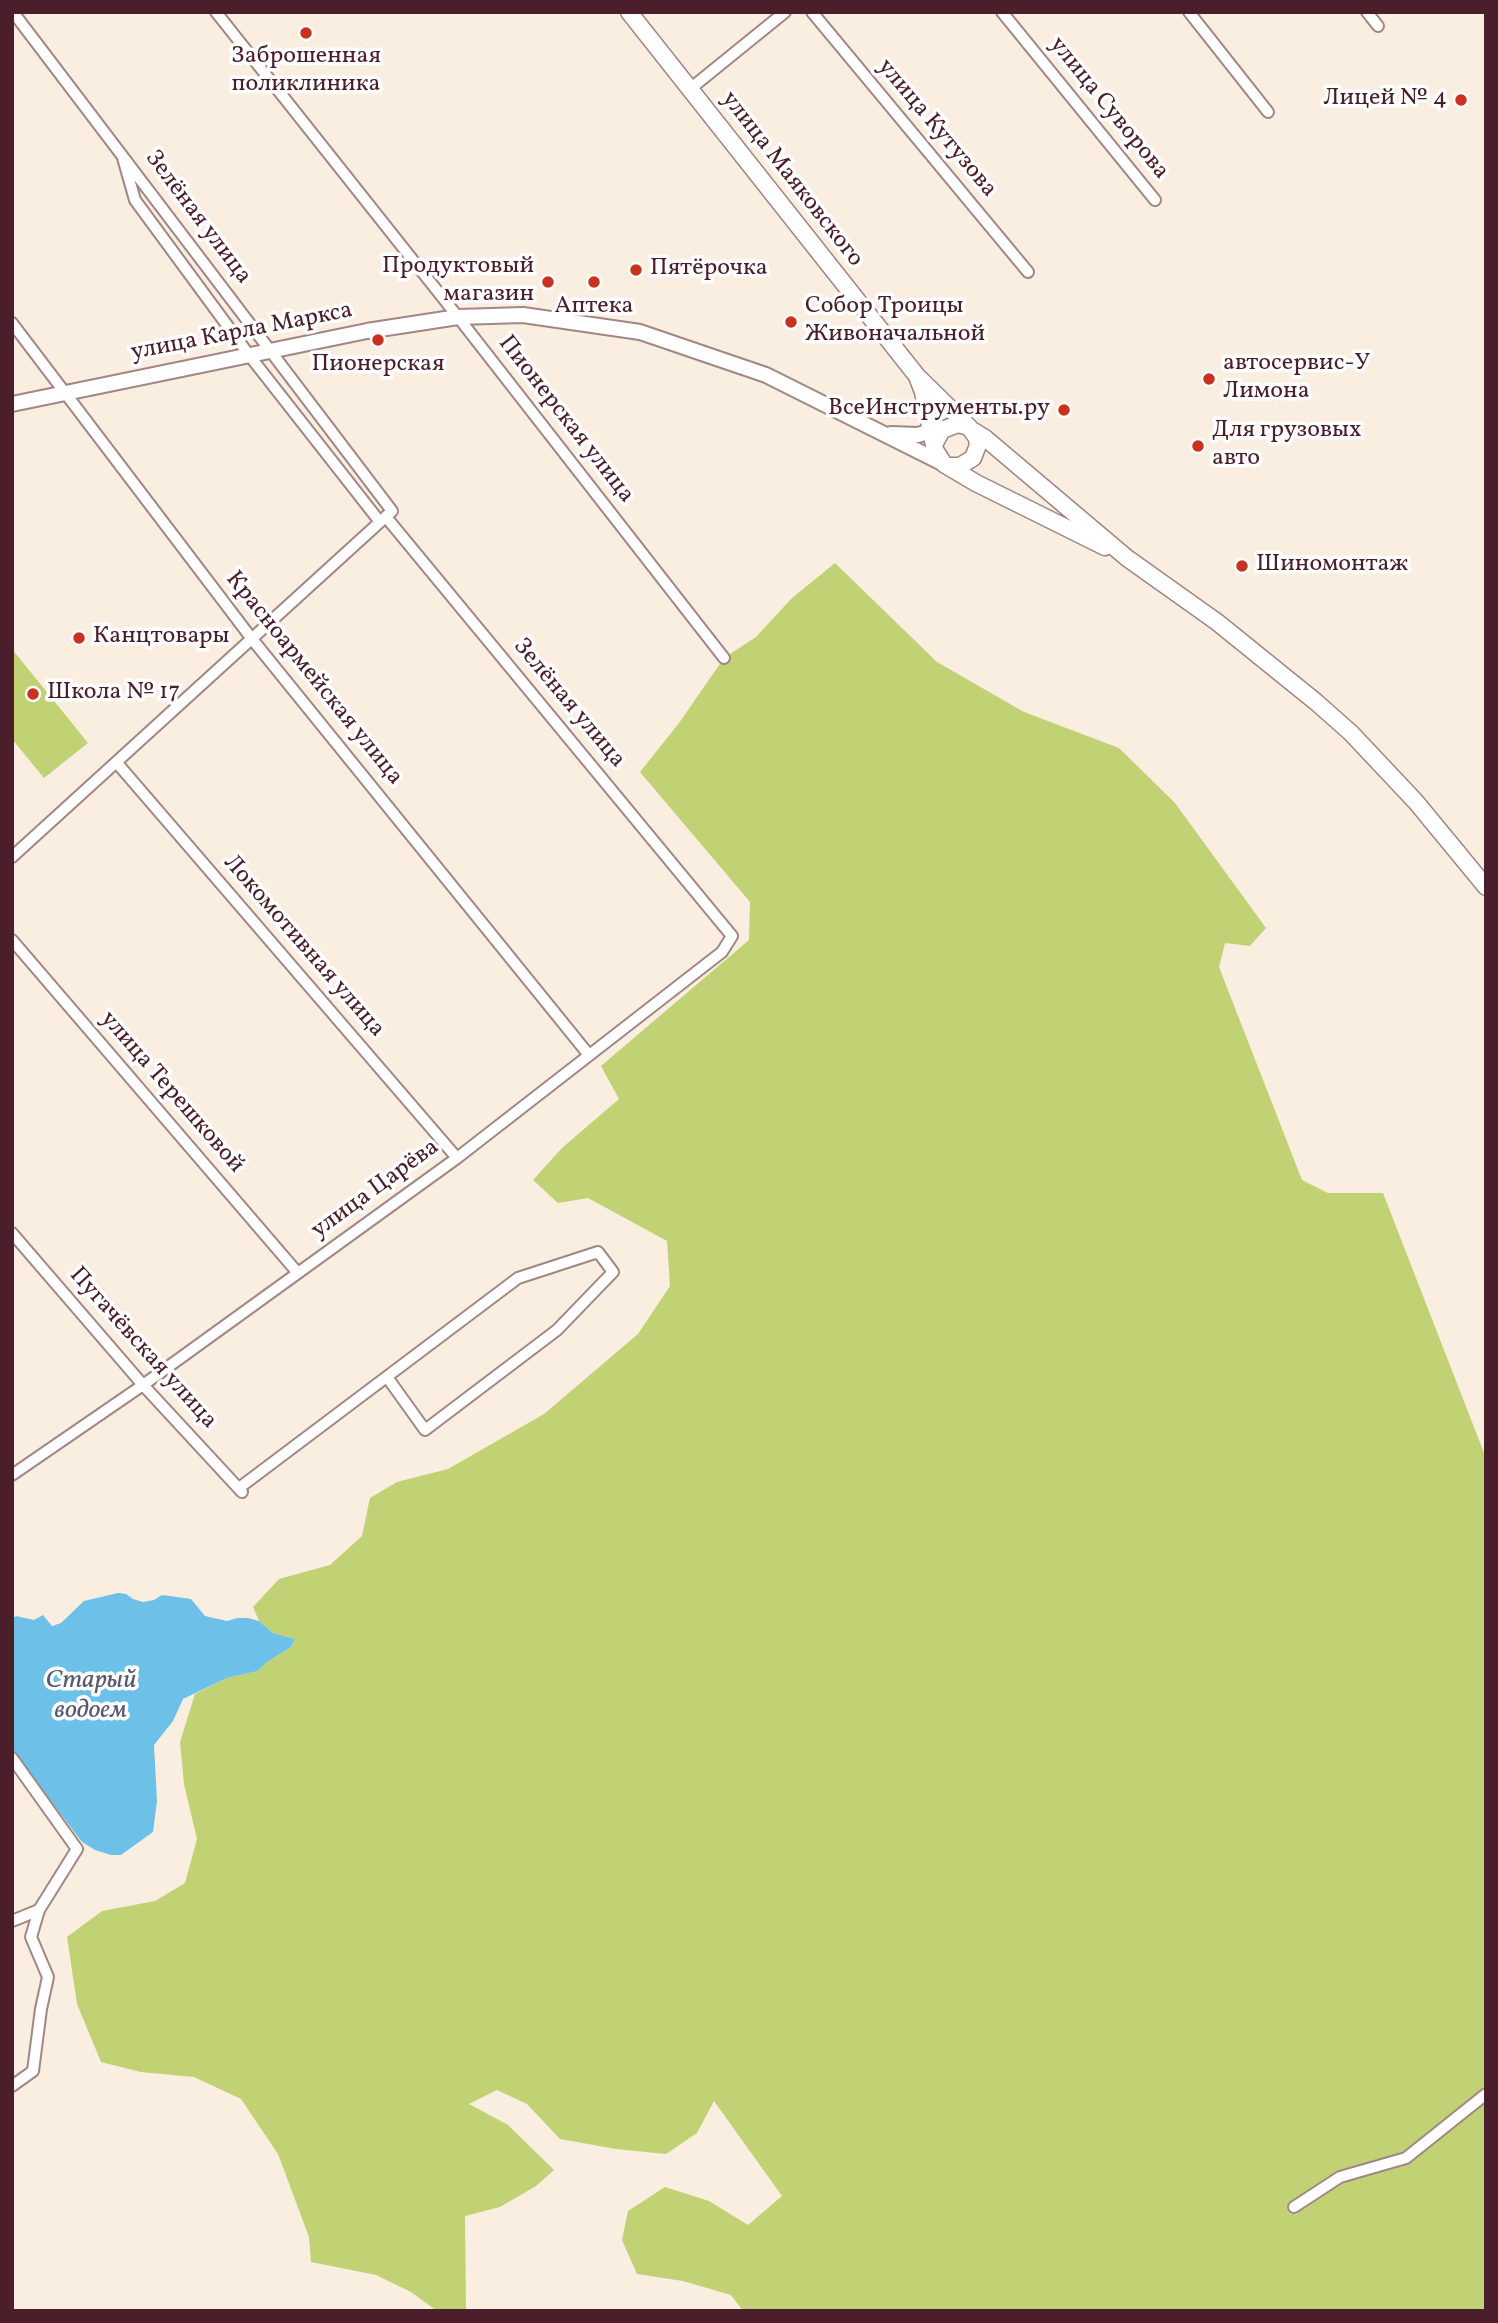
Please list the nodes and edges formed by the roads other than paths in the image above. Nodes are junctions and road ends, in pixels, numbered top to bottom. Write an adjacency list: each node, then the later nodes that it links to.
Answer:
1 (13, 12): 12 (street, Зелёная улица)
2 (216, 12): 15 (street, Пионерская улица)
3 (629, 12): 10 (main road, улица Маяковского)
4 (785, 12): 10 (street)
5 (812, 12): 14 (street, улица Кутузова)
6 (1002, 12): 13 (street, улица Суворова)
7 (1189, 12): 11 (street)
8 (1367, 12): 9 (street)
9 (1378, 26)
10 (690, 89): 19 (main road, улица Маяковского)
11 (1268, 112)
12 (121, 152): 17 (street, Зелёная улица); 18 (street, Зелёная улица)
13 (1155, 200)
14 (1028, 272)
15 (458, 317): 17 (street, улица Карла Маркса); 23 (street, улица Карла Маркса); 29 (street, Пионерская улица)
16 (12, 323): 20 (street, Красноармейская улица)
17 (269, 350): 18 (street, улица Карла Маркса); 26 (street, Зелёная улица)
18 (249, 355): 20 (street, улица Карла Маркса); 26 (street, Зелёная улица)
19 (917, 376): 22 (main road, улица Маяковского); 24 (main road, улица Маяковского)
20 (63, 392): 21 (street, улица Карла Маркса); 28 (street, Красноармейская улица)
21 (12, 404)
22 (970, 428): 24 (main road); 25 (main road); 27 (main road, улица Маяковского)
23 (879, 432): 24 (street, улица Карла Маркса); 25 (street, улица Карла Маркса)
24 (933, 437): 25 (main road)
25 (946, 465): 27 (main road, улица Карла Маркса)
26 (386, 517): 28 (street); 33 (street, Зелёная улица)
27 (1127, 558): 32 (main road)
28 (252, 639): 30 (street); 35 (street, Красноармейская улица)
29 (724, 658)
30 (117, 763): 31 (street); 36 (street, Локомотивная улица)
31 (12, 857)
32 (1486, 887)
33 (718, 918): 35 (street, улица Царёва)
34 (12, 940): 38 (street, улица Терешковой)
35 (589, 1055): 36 (street, улица Царёва)
36 (457, 1158): 38 (street, улица Царёва)
37 (12, 1233): 40 (street, Пугачёвская улица)
38 (298, 1272): 40 (street, улица Царёва)
39 (387, 1377): 39 (street); 40 (street, Пугачёвская улица)
40 (143, 1385): 41 (street, улица Царёва)
41 (12, 1475)
42 (12, 1758): 43 (street)
43 (39, 1910): 44 (street); 45 (street)
44 (12, 1921)
45 (12, 2086)
46 (1486, 2094): 47 (street)
47 (1294, 2207)

